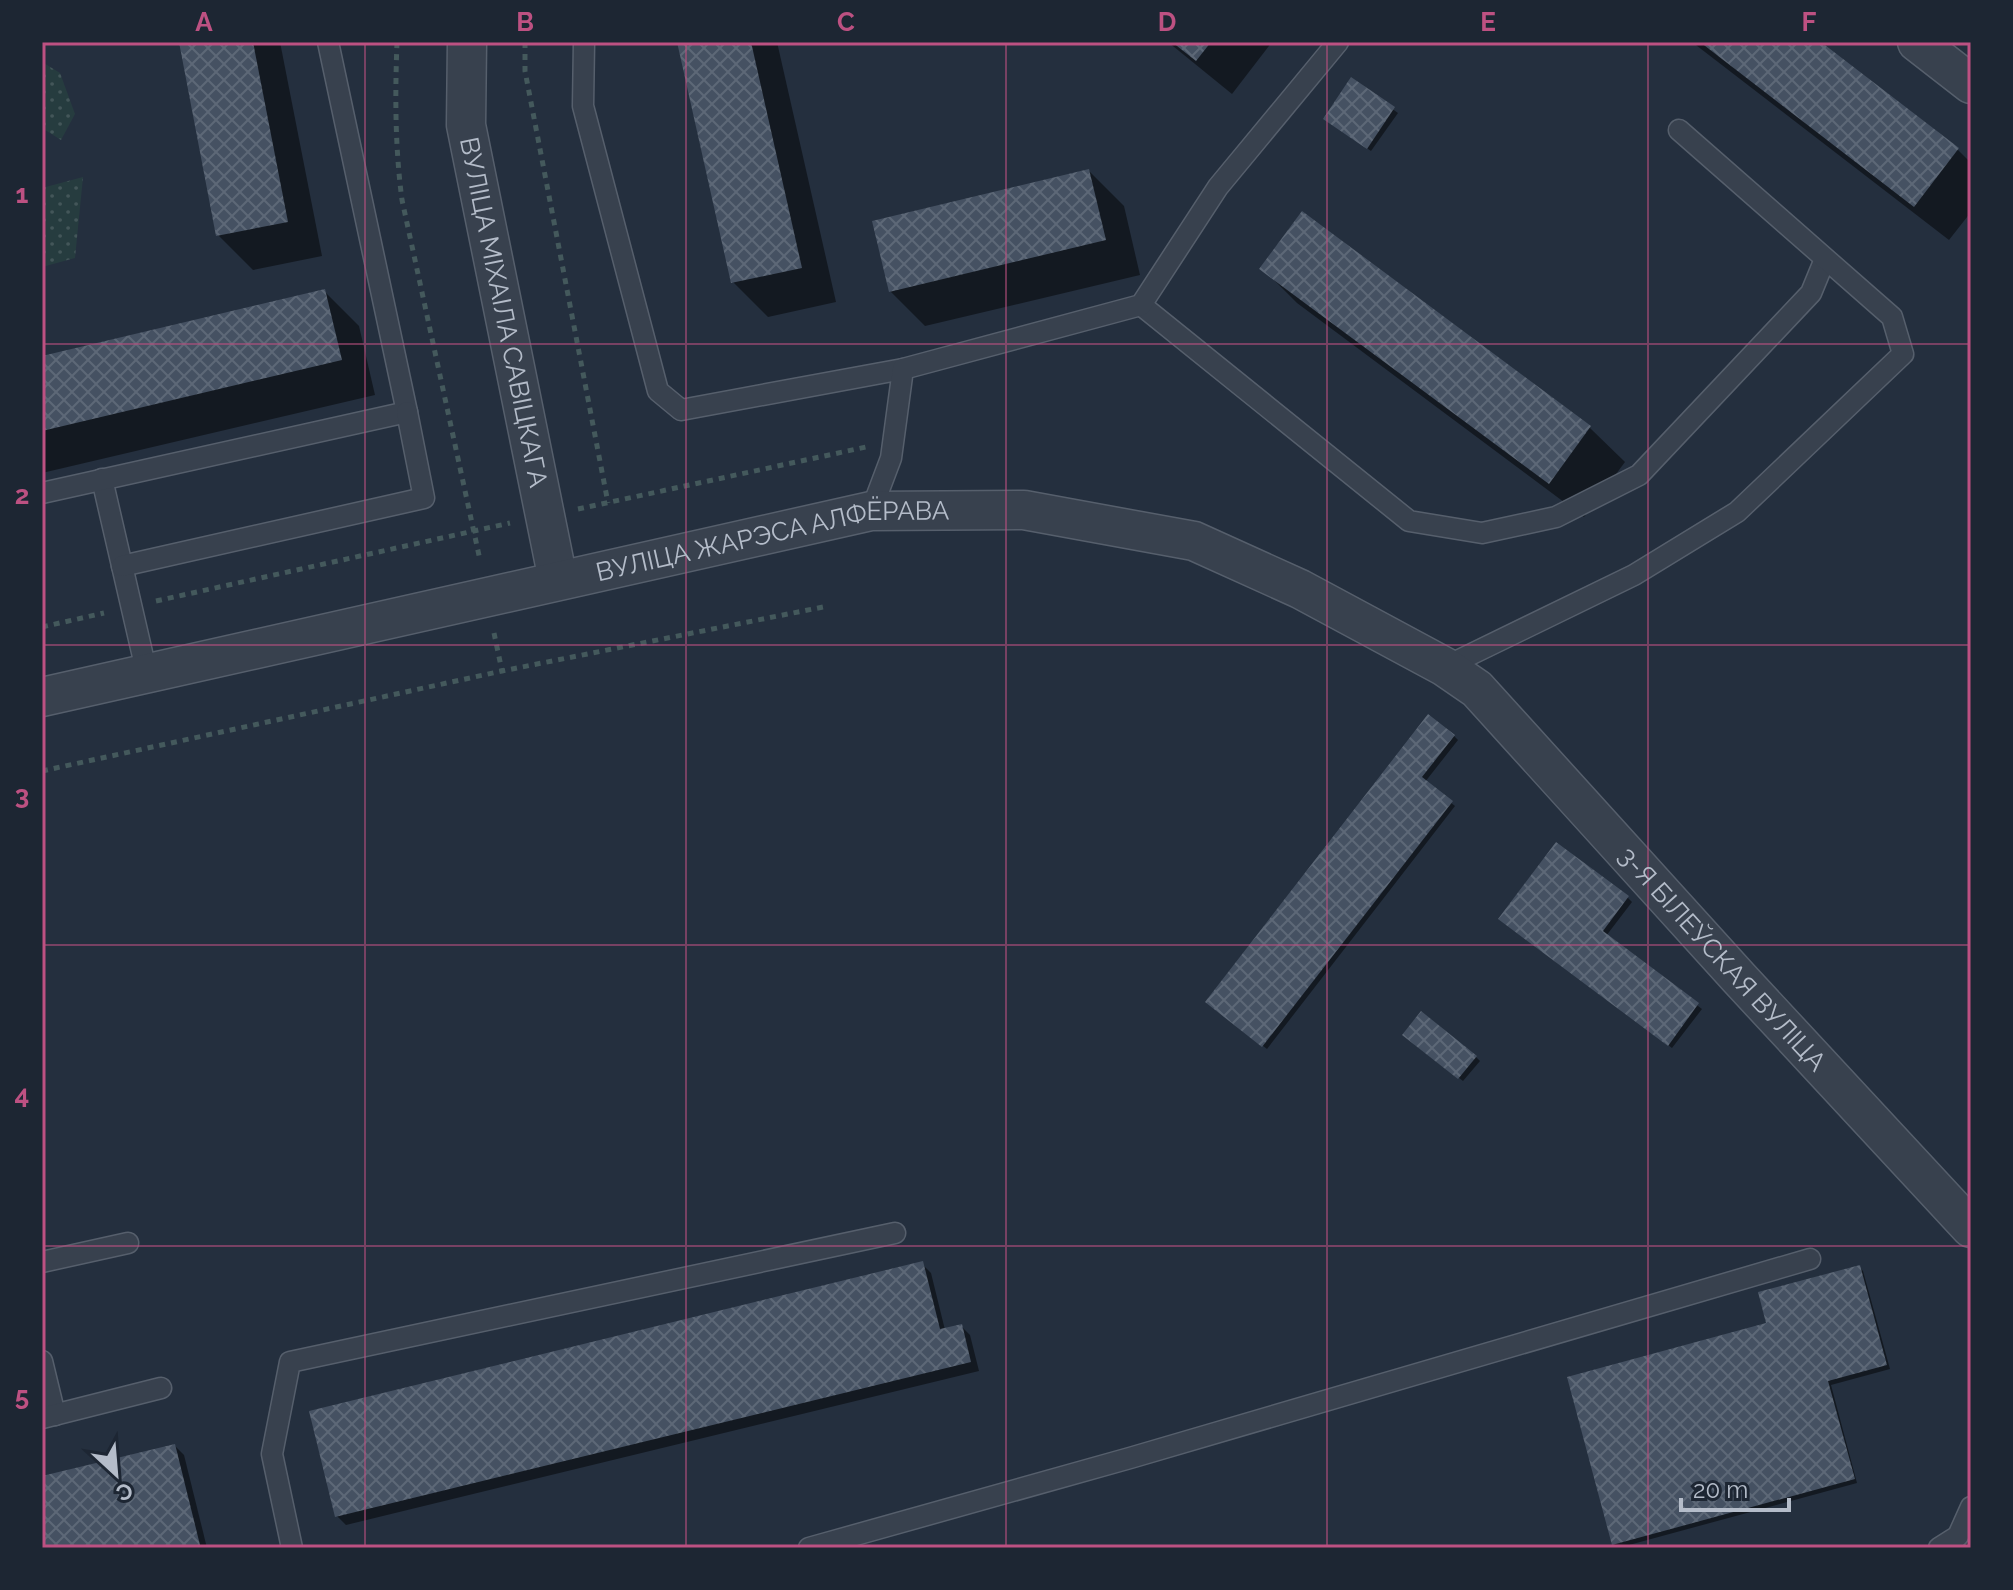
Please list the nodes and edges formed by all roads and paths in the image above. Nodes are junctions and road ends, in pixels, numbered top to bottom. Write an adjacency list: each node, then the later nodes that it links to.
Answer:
1 (328, 42): 13 (lane)
2 (397, 42): 20 (path)
3 (467, 42): 19 (street, ВУЛІЦА МІХАІЛА САВІЦКАГА)
4 (525, 42): 17 (path)
5 (584, 42): 12 (lane)
6 (1338, 42): 11 (lane)
7 (1917, 42): 8 (street)
8 (1971, 84)
9 (1679, 130): 10 (lane)
10 (1825, 259): 11 (lane); 27 (lane)
11 (1141, 305): 12 (lane)
12 (903, 369): 14 (lane)
13 (407, 412): 15 (lane); 21 (lane)
14 (893, 441): 17 (path); 18 (lane)
15 (102, 479): 16 (lane); 21 (lane)
16 (42, 493)
17 (608, 503): 19 (path)
18 (871, 511): 22 (street, ВУЛІЦА ЖАРЭСА АЛФЁРАВА); 27 (street, ВУЛІЦА ЖАРЭСА АЛФЁРАВА)
19 (546, 516): 20 (path); 22 (street, ВУЛІЦА МІХАІЛА САВІЦКАГА)
20 (473, 530): 23 (path); 25 (path)
21 (122, 566): 25 (lane)
22 (558, 580): 23 (street, ВУЛІЦА ЖАРЭСА АЛФЁРАВА)
23 (487, 597): 28 (path); 29 (street, ВУЛІЦА ЖАРЭСА АЛФЁРАВА)
24 (828, 606): 28 (path)
25 (131, 607): 26 (path); 29 (lane)
26 (42, 627)
27 (1445, 667): 30 (street, ВУЛІЦА ЖАРЭСА АЛФЁРАВА)
28 (502, 671): 32 (path)
29 (147, 674): 31 (street, ВУЛІЦА ЖАРЭСА АЛФЁРАВА)
30 (1477, 689): 33 (street, 3-Я БІЛЕЎСКАЯ ВУЛІЦА)
31 (42, 697)
32 (42, 771)
33 (1971, 1228)
34 (895, 1233): 42 (lane)
35 (128, 1243): 37 (lane)
36 (1810, 1259): 43 (lane)
37 (42, 1262)
38 (42, 1361): 40 (lane)
39 (161, 1388): 40 (lane)
40 (48, 1417)
41 (1971, 1507): 44 (lane)
42 (292, 1548)
43 (809, 1548)
44 (1939, 1548)

